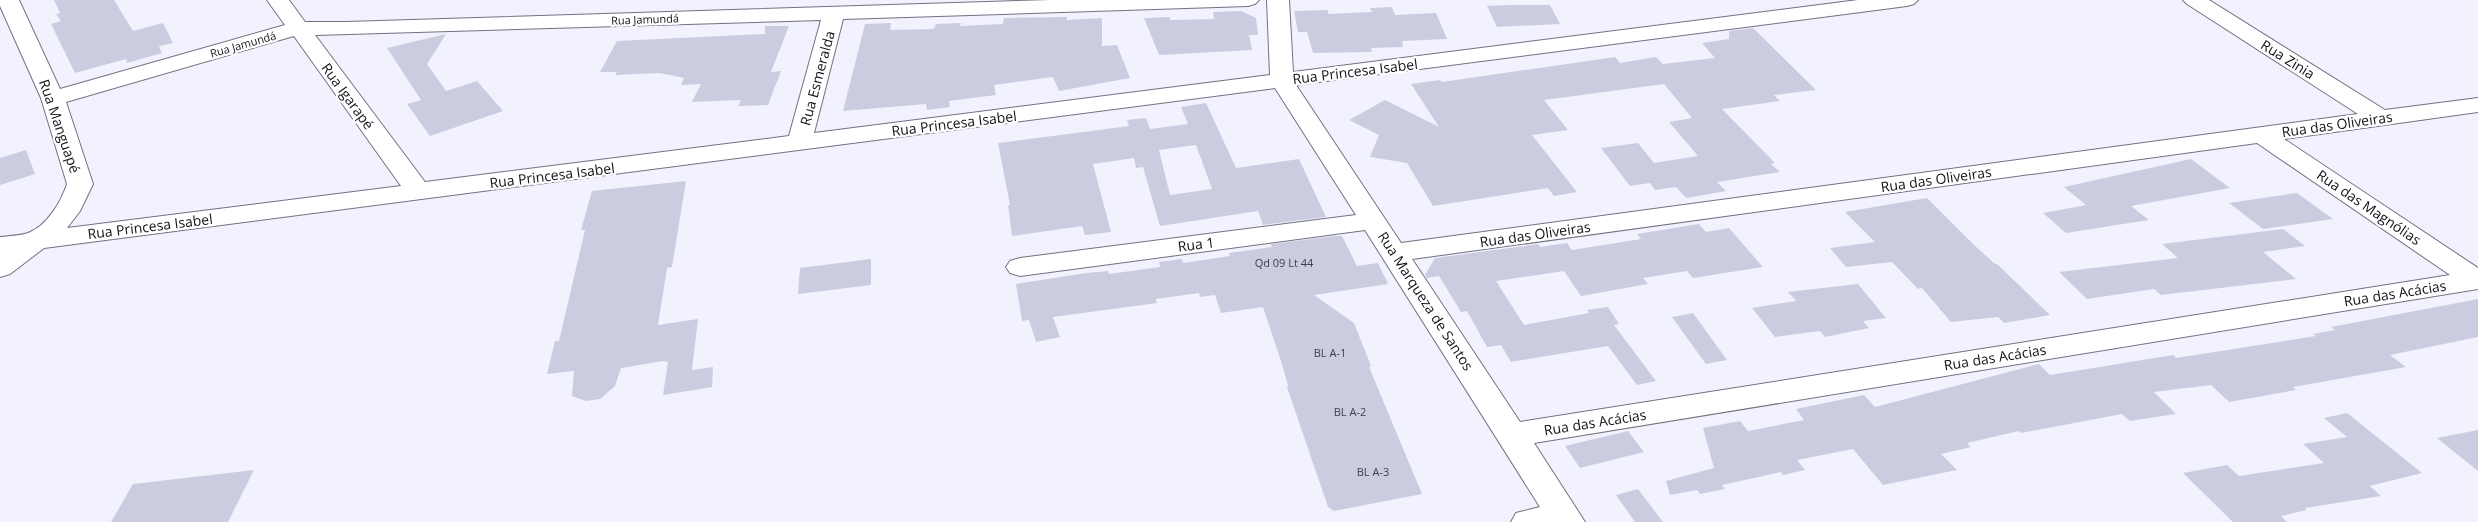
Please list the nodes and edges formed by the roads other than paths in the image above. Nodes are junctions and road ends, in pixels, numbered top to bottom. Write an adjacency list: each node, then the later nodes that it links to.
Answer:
1 (8, 0): 12 (street, Rua Manguapé)
2 (278, 0): 10 (street, Rua Igarapé)
3 (1248, 0): 9 (street, Rua Jamundá)
4 (1278, 0): 11 (street)
5 (1907, 0): 7 (street, Rua Princesa Isabel)
6 (2194, 0): 14 (street, Rua Zinia)
7 (1841, 4): 11 (street, Rua Princesa Isabel)
8 (750, 8): 9 (street, Rua Jamundá); 10 (street, Rua Jamundá)
9 (834, 14): 16 (street, Rua Esmeralda)
10 (299, 28): 12 (street, Rua Jamundá); 17 (street, Rua Igarapé)
11 (1282, 81): 16 (street, Rua Princesa Isabel); 18 (street, Rua Marqueza de Santos)
12 (53, 98): 19 (street, Rua Manguapé)
13 (2478, 105): 14 (street, Rua das Oliveiras)
14 (2381, 118): 15 (street, Rua das Oliveiras)
15 (2262, 135): 21 (street, Rua das Oliveiras); 24 (street, Rua das Magnólias)
16 (799, 143): 17 (street, Rua Princesa Isabel)
17 (418, 191): 19 (street, Rua Princesa Isabel)
18 (1373, 221): 21 (street, Rua Marqueza de Santos); 22 (street, Rua 1)
19 (35, 240): 20 (street, Rua Princesa Isabel); 23 (street, Rua Manguapé)
20 (0, 244)
21 (1394, 253): 25 (street, Rua Marqueza de Santos)
22 (1020, 266)
23 (0, 268)
24 (2477, 280): 25 (street, Rua das Acácias)
25 (1512, 435): 26 (street, Rua Marqueza de Santos)
26 (1566, 519): 27 (street)
27 (1528, 522)

